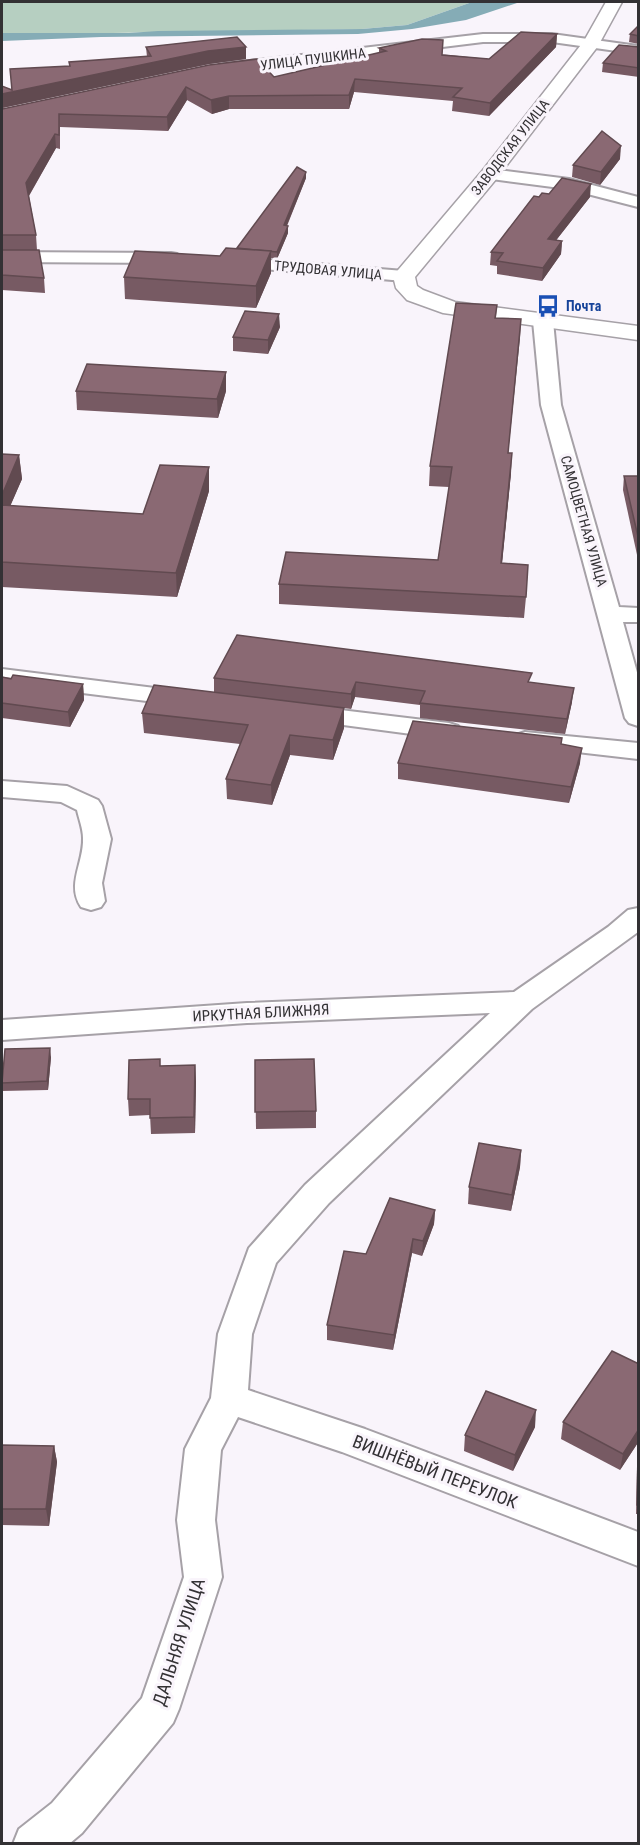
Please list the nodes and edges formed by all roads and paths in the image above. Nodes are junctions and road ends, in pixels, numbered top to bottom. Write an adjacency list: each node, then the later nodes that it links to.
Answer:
1 (614, 2): 2 (street, ЗАВОДСКАЯ УЛИЦА)
2 (592, 42): 3 (street, УЛИЦА ПУШКИНА); 4 (street, УЛИЦА ПУШКИНА); 5 (street, ЗАВОДСКАЯ УЛИЦА)
3 (639, 50)
4 (209, 71)
5 (490, 174): 6 (street); 10 (street, ЗАВОДСКАЯ УЛИЦА)
6 (639, 202)
7 (2, 257): 8 (street)
8 (193, 258)
9 (216, 261): 10 (street, ТРУДОВАЯ УЛИЦА)
10 (405, 282): 11 (street, ТРУДОВАЯ УЛИЦА)
11 (543, 321): 12 (street, ТРУДОВАЯ УЛИЦА); 13 (street, САМОЦВЕТНАЯ УЛИЦА)
12 (639, 333)
13 (610, 614): 14 (street); 18 (street, САМОЦВЕТНАЯ УЛИЦА)
14 (639, 615)
15 (2, 676): 16 (street)
16 (213, 702)
17 (283, 711): 19 (street)
18 (639, 718)
19 (470, 734)
20 (505, 738): 21 (street)
21 (639, 751)
22 (2, 789): 23 (street)
23 (91, 901)
24 (639, 917): 25 (street)
25 (521, 1002): 26 (street, ИРКУТНАЯ БЛИЖНЯЯ); 27 (street)
26 (2, 1030)
27 (229, 1399): 28 (street, ВИШНЁВЫЙ ПЕРЕУЛОК); 29 (street, ДАЛЬНЯЯ УЛИЦА)
28 (639, 1549)
29 (34, 1844)

